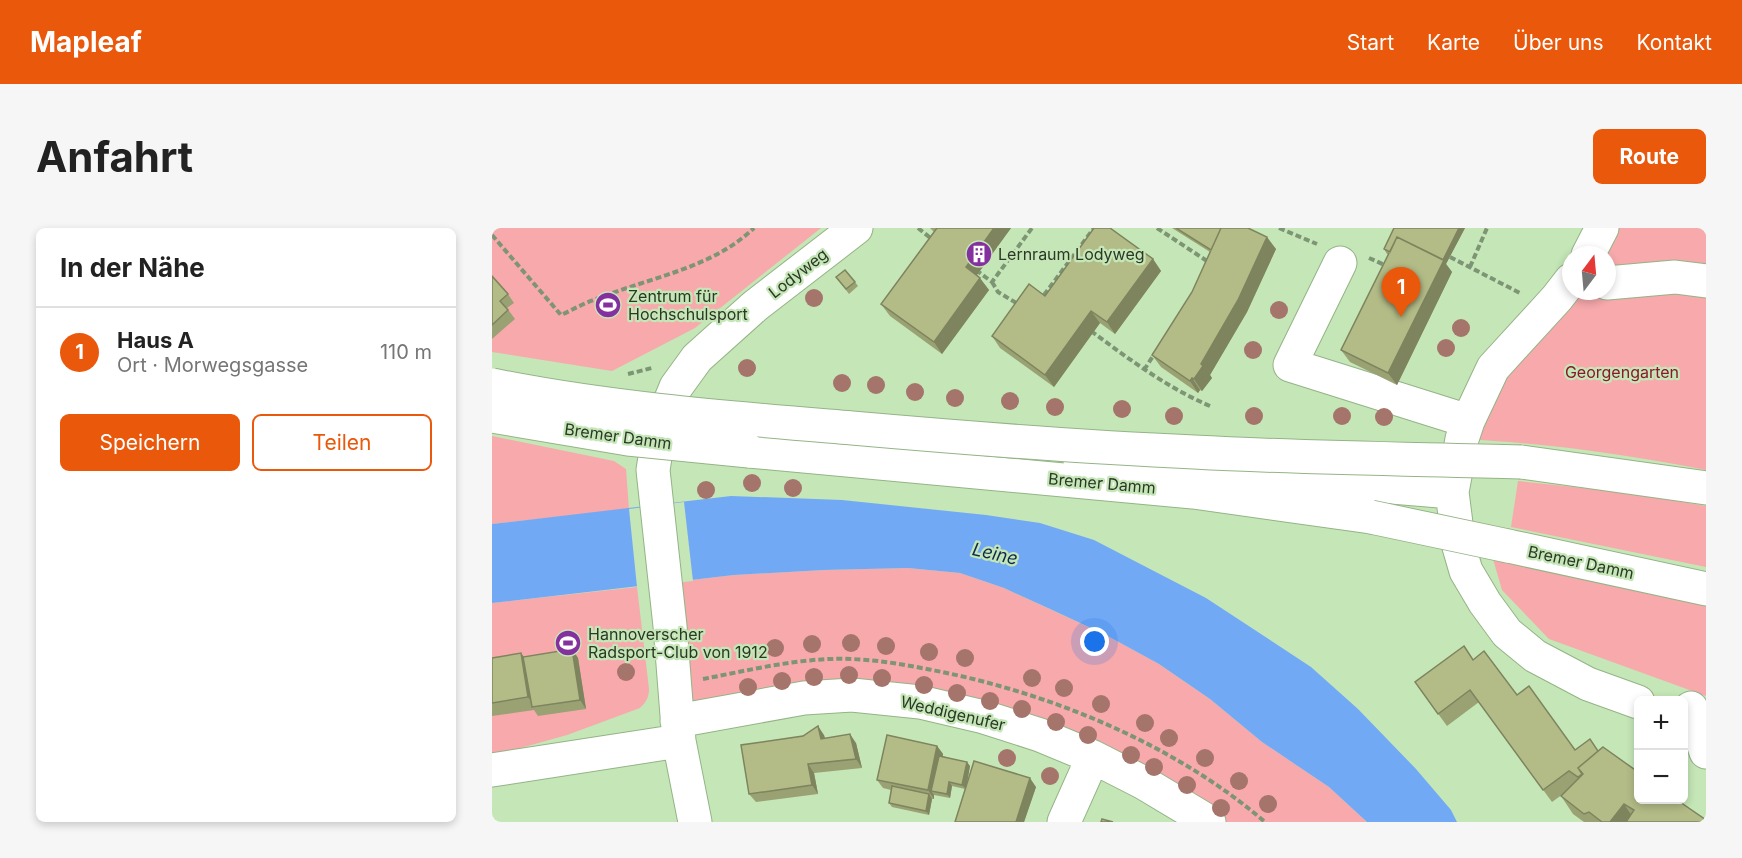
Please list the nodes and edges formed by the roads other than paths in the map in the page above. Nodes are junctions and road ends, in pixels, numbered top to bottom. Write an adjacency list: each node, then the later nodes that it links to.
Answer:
1 (856, 228): 12 (main road, Lodyweg)
2 (1602, 228): 3 (main road)
3 (1593, 246)
4 (1331, 255): 11 (main road)
5 (1706, 281): 6 (main road)
6 (1616, 282)
7 (1562, 296): 11 (main road)
8 (492, 385): 13 (main road, Bremer Damm, bridge)
9 (492, 401): 12 (main road)
10 (492, 416): 15 (main road, Bremer Damm, bridge)
11 (1468, 421): 14 (main road)
12 (660, 426): 14 (main road); 18 (main road, Lodyweg)
13 (1706, 488)
14 (1452, 492): 16 (main road)
15 (1706, 589)
16 (1634, 701)
17 (1694, 706): 19 (main road)
18 (678, 731): 20 (main road, Weddigenufer); 21 (main road, Weddigenufer); 22 (main road, Lodyweg)
19 (1706, 752)
20 (1093, 757): 23 (main road); 24 (main road, Weddigenufer)
21 (492, 770)
22 (695, 822)
23 (1064, 822)
24 (1209, 822)

